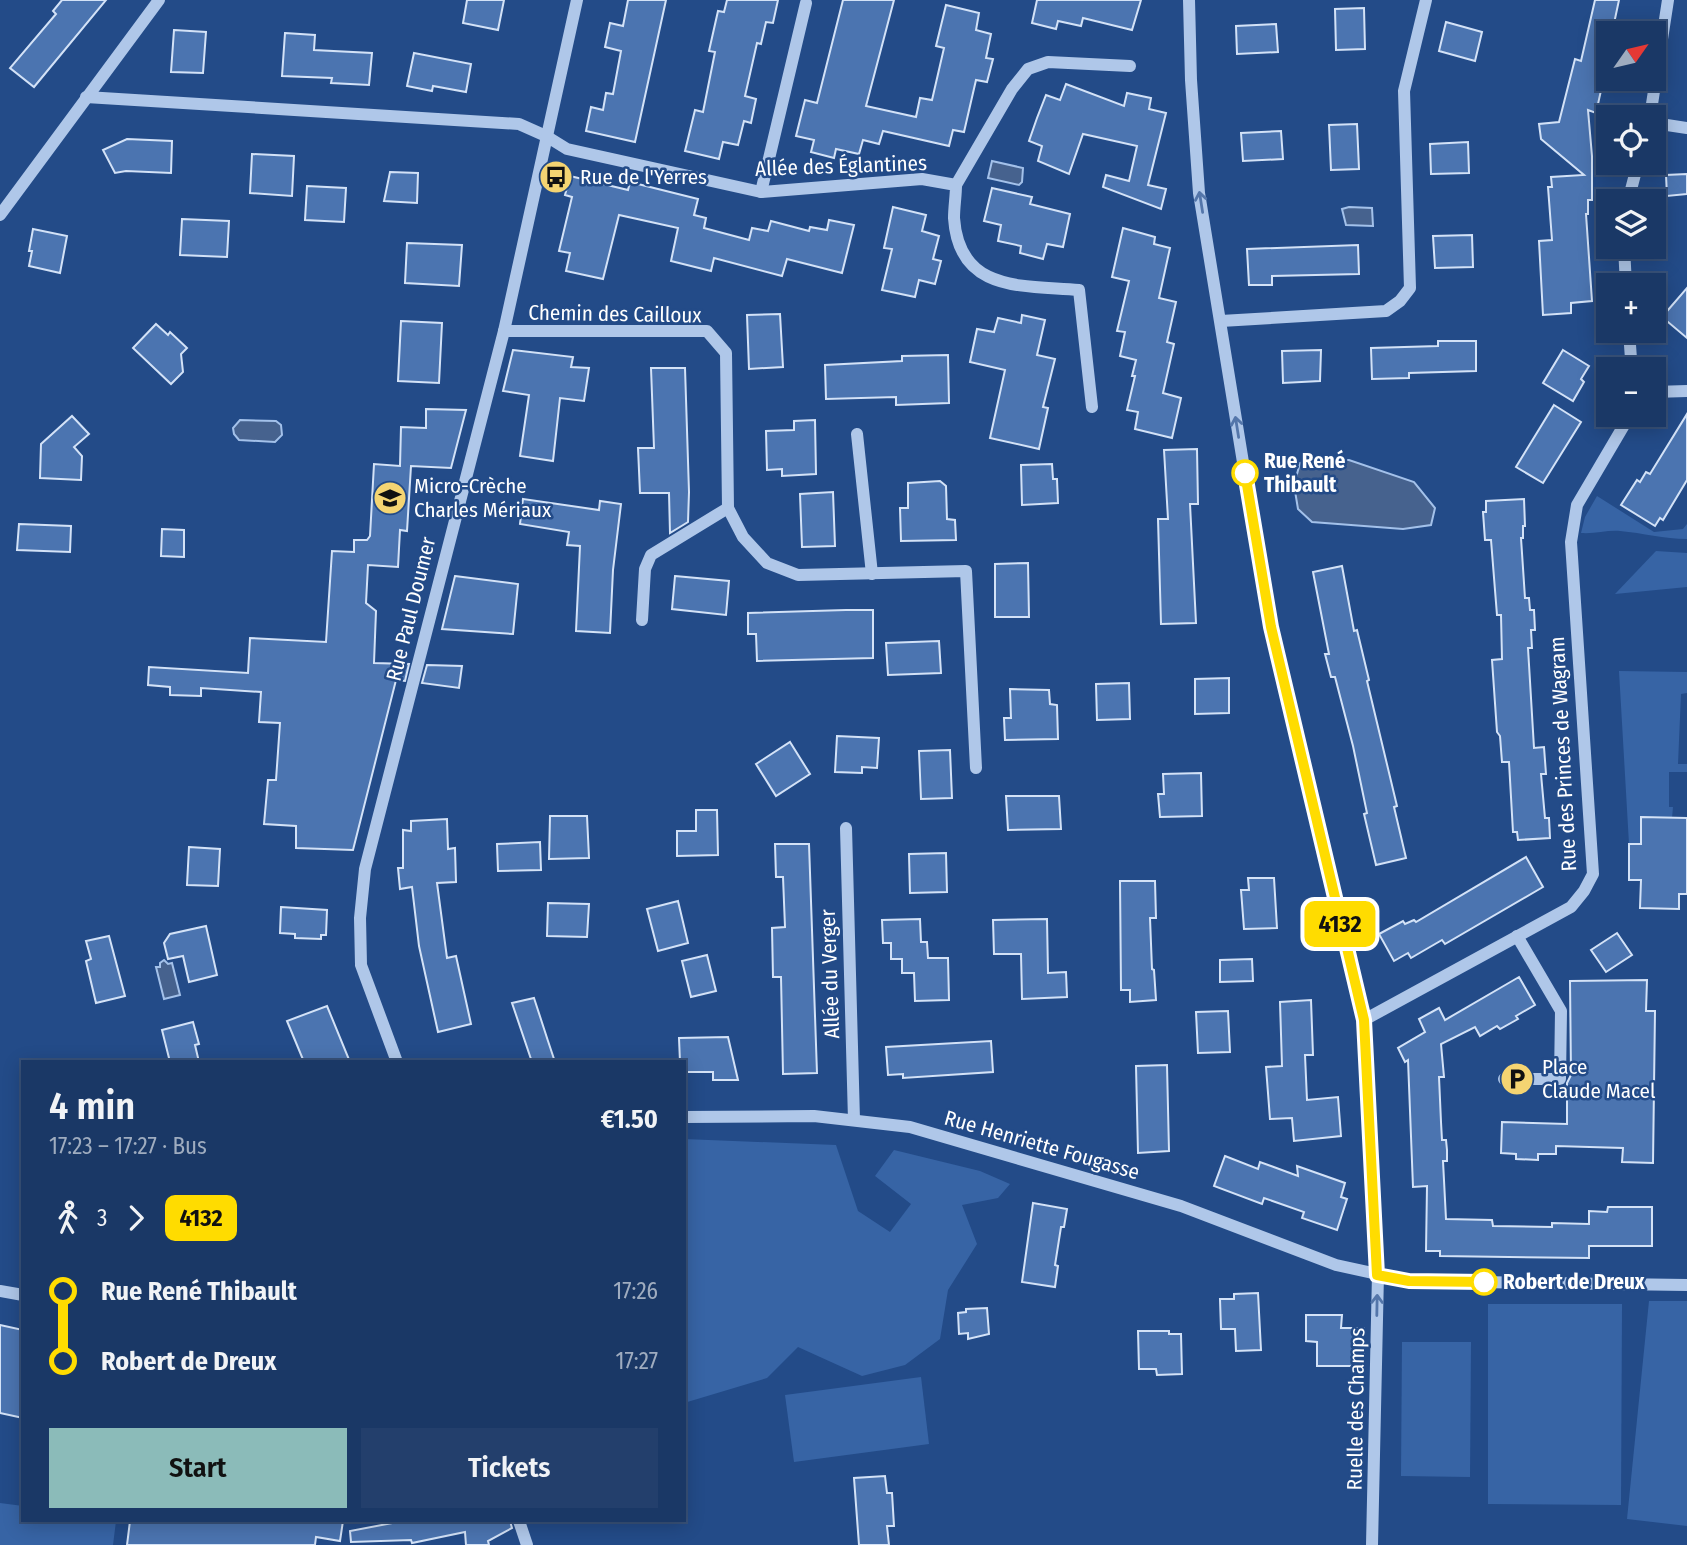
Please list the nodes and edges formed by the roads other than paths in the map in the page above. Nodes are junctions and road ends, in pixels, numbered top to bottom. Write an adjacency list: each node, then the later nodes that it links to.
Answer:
1 (159, 0): 8 (street)
2 (577, 0): 12 (street, Rue Paul Doumer)
3 (1189, 0): 16 (street, one-way to 3)
4 (1426, 0): 16 (street)
5 (1668, 0): 9 (street)
6 (806, 3): 14 (street)
7 (1130, 66): 13 (street)
8 (86, 97): 12 (street); 15 (street)
9 (1652, 105)
10 (1666, 125): 11 (street)
11 (1687, 128)
12 (546, 136): 14 (street, Allée des Églantines); 17 (street, Rue Paul Doumer)
13 (956, 185): 14 (street, Allée des Églantines); 20 (street, Allée des Églantines)
14 (761, 192)
15 (0, 215)
16 (1221, 321): 29 (street, one-way to 16)
17 (504, 331): 23 (street, Chemin des Cailloux); 30 (street, Rue Paul Doumer)
18 (1687, 391): 19 (street)
19 (1666, 392)
20 (1092, 407)
21 (1623, 427): 28 (street, Rue des Princes de Wagram)
22 (857, 434): 24 (street)
23 (728, 508): 24 (street, Chemin des Cailloux); 25 (street)
24 (872, 573): 26 (street, Chemin des Cailloux)
25 (642, 620)
26 (976, 768)
27 (846, 828): 33 (street, Allée du Verger)
28 (1517, 936): 29 (street, Rue des Princes de Wagram); 31 (street)
29 (1364, 1020): 34 (street)
30 (396, 1060)
31 (1504, 1079)
32 (686, 1117): 33 (street, Rue Henriette Fougasse)
33 (854, 1120): 34 (street, Rue Henriette Fougasse)
34 (1377, 1275): 35 (street, Rue Henriette Fougasse); 40 (street, Ruelle des Champs, one-way to 34)
35 (1687, 1285)
36 (0, 1291): 37 (street)
37 (21, 1295)
38 (519, 1522): 39 (street)
39 (527, 1545)
40 (1372, 1545)

